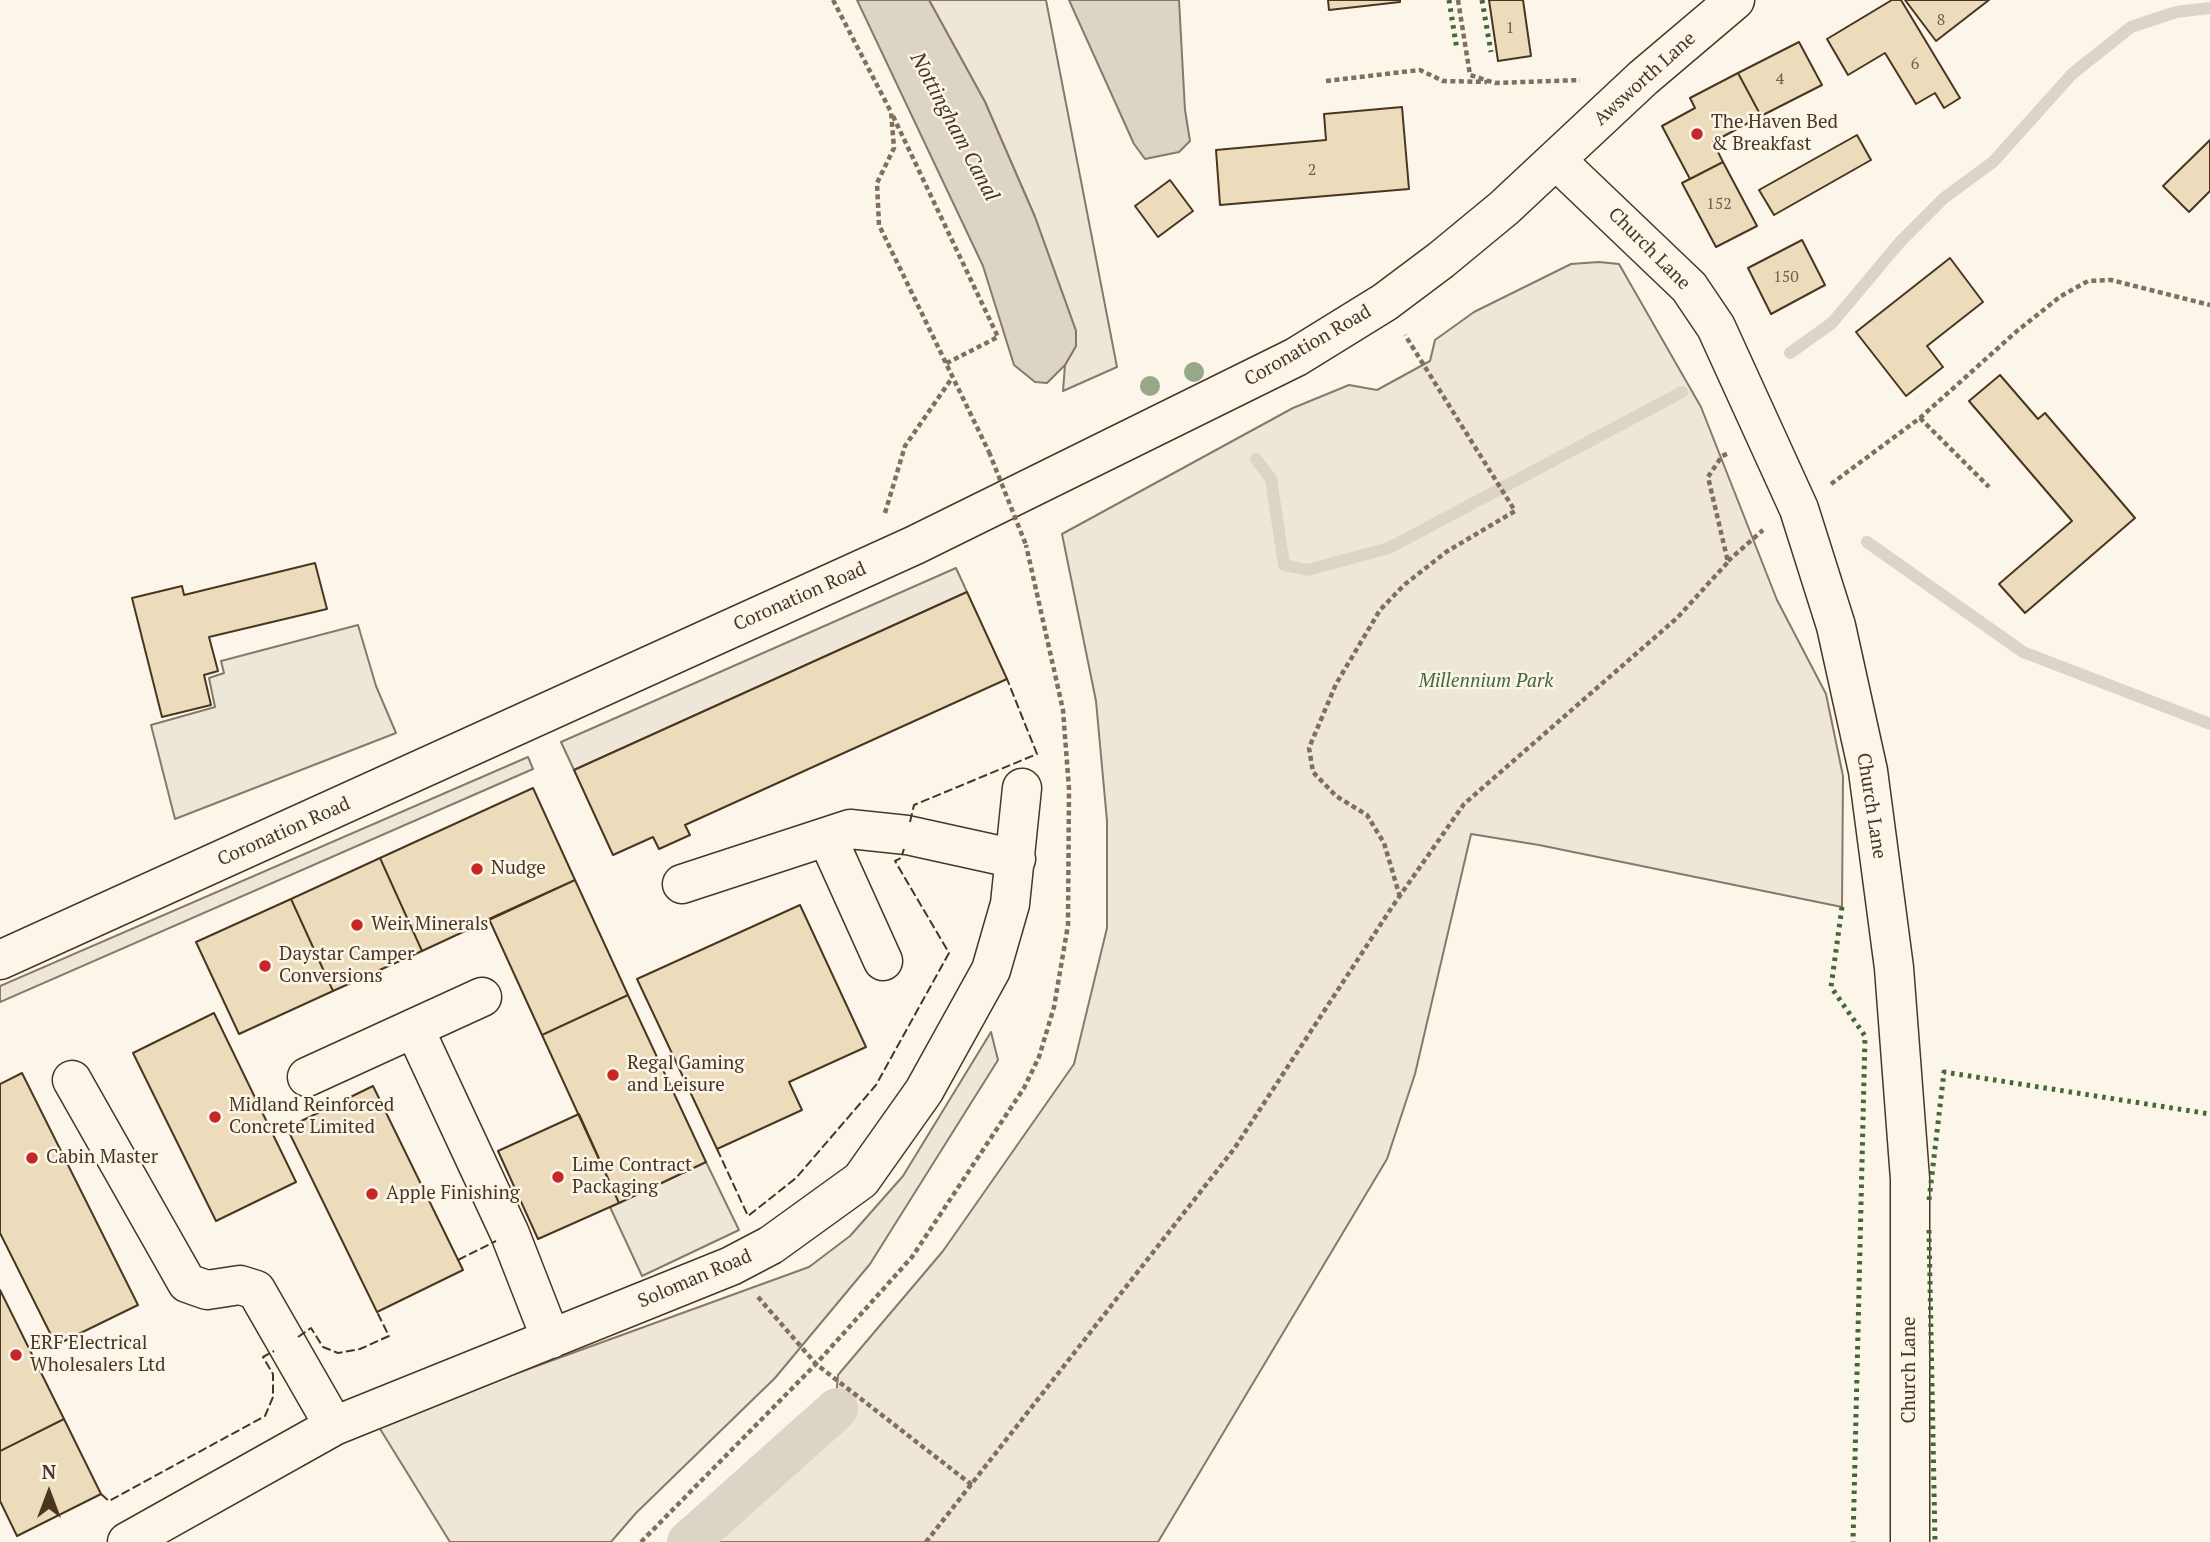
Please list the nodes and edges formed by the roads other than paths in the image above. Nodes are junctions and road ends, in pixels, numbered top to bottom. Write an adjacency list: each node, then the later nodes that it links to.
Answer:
1 (1735, 0): 2 (street, Awsworth Lane)
2 (1556, 160): 7 (street, Coronation Road); 16 (street, Church Lane)
3 (1022, 788): 5 (street, Soloman Road)
4 (827, 837): 5 (street); 6 (street); 8 (street)
5 (1016, 859): 13 (street, Soloman Road)
6 (682, 884)
7 (0, 960)
8 (883, 961)
9 (482, 997): 10 (street)
10 (415, 1030): 11 (street); 13 (street)
11 (307, 1077)
12 (72, 1080): 14 (street)
13 (551, 1339): 14 (street, Soloman Road)
14 (334, 1426): 15 (street, Soloman Road)
15 (127, 1542)
16 (1910, 1542)

